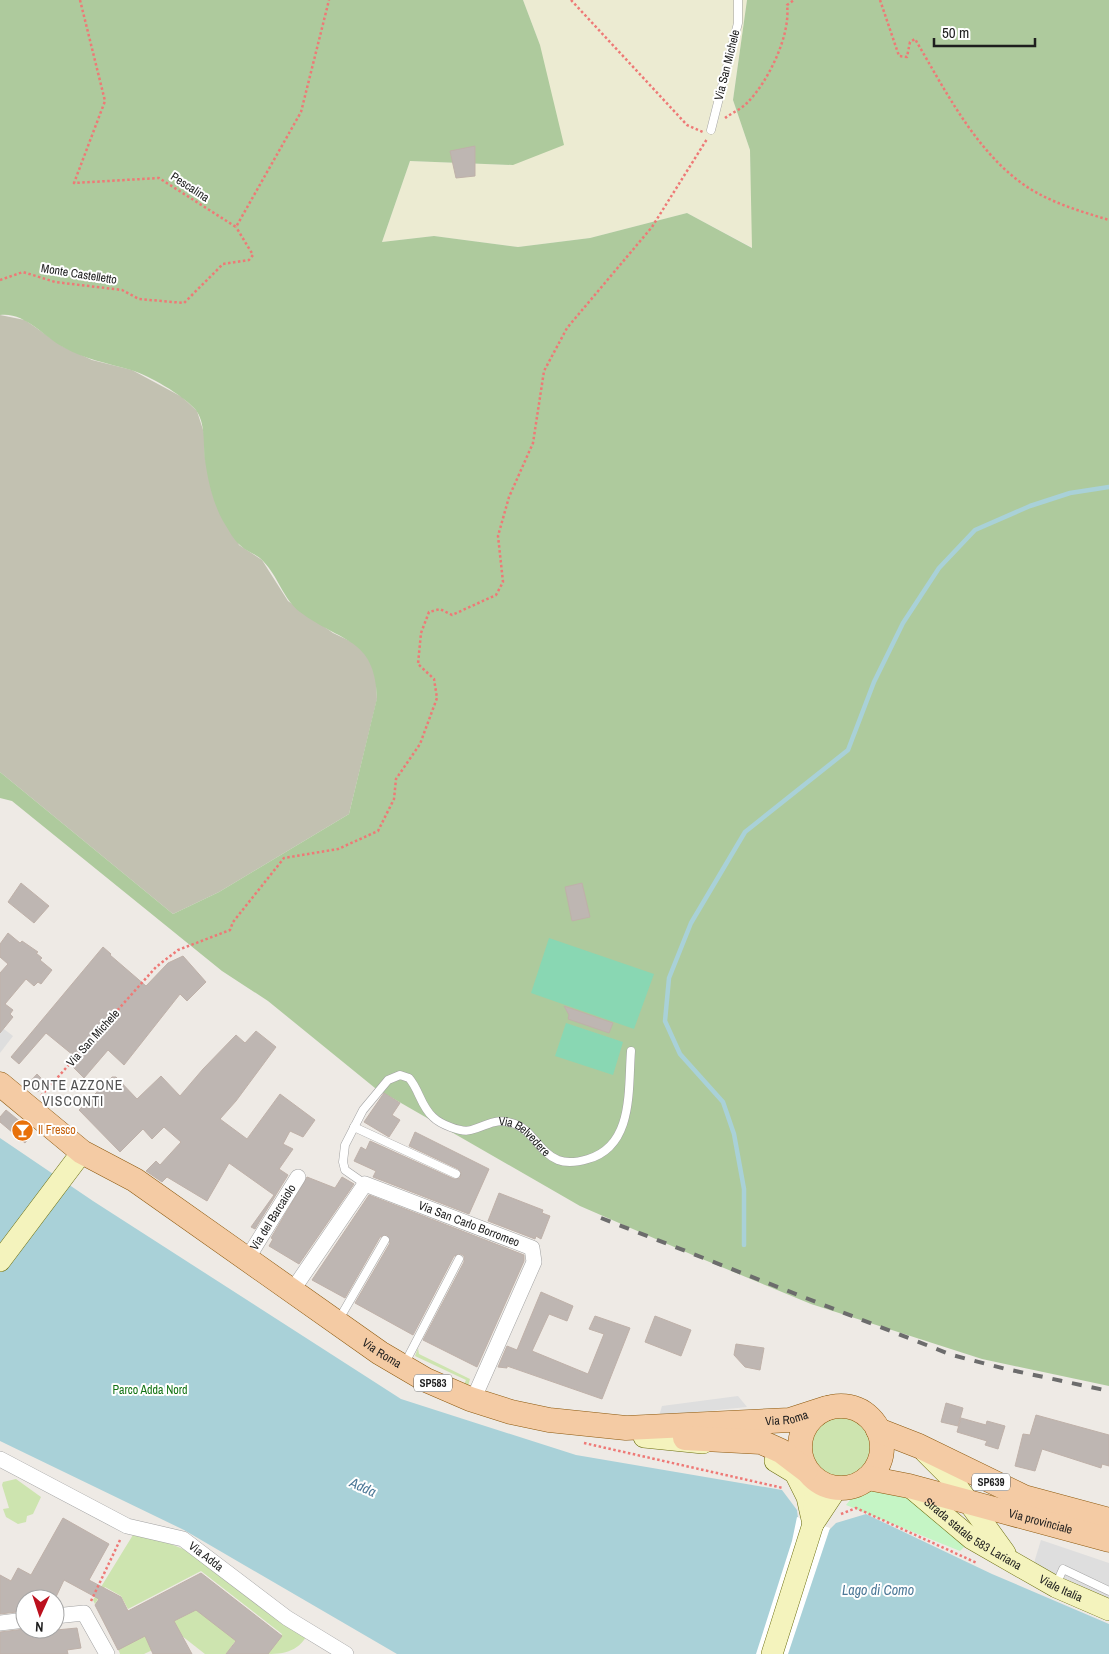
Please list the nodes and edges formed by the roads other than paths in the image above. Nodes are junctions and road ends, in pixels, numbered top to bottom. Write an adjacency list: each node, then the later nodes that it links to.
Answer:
1 (738, 0): 2 (lane, Via San Michele)
2 (711, 130)
3 (631, 1051): 5 (lane, Via Belvedere)
4 (0, 1084): 6 (main road, Via Roma / SP583)
5 (354, 1128): 7 (lane); 9 (lane, Via Belvedere)
6 (90, 1157): 12 (main road, Via Roma / SP583); 13 (main road); 20 (main road, Via Roma / SP583)
7 (456, 1174)
8 (298, 1177): 12 (street, Via del Barcaiolo)
9 (365, 1184): 14 (street); 17 (street, Via San Carlo Borromeo)
10 (385, 1240): 15 (lane)
11 (459, 1258): 16 (lane)
12 (247, 1259): 14 (main road, Via Roma / SP583)
13 (0, 1261)
14 (292, 1291): 15 (main road, Via Roma / SP583)
15 (337, 1323): 16 (main road, Via Roma / SP583)
16 (403, 1367): 17 (main road, Via Roma / SP583)
17 (473, 1400): 18 (main road, Via Roma / SP583)
18 (827, 1408): 19 (main road, SP583); 24 (main road)
19 (878, 1430): 21 (main road, SP639); 23 (main road)
20 (644, 1437): 24 (main road, Via Roma / SP583); 28 (main road, Via Roma)
21 (919, 1446): 26 (main road, Strada statale 583 Lariana); 29 (main road, SP639)
22 (0, 1459): 39 (street, Via Adda)
23 (868, 1478): 24 (main road); 25 (main road, SP639)
24 (820, 1479): 28 (main road)
25 (909, 1486): 26 (main road, SP639); 31 (main road, Strada statale 583 Lariana)
26 (971, 1504): 27 (main road, Via provinciale / SP639); 31 (main road, Strada statale 583 Lariana)
27 (1018, 1516): 30 (main road, Via provinciale / SP639); 32 (main road, Strada statale 583 Lariana)
28 (817, 1518): 40 (main road)
29 (1109, 1520)
30 (1109, 1540)
31 (1013, 1563): 32 (main road, Viale Italia)
32 (1056, 1587): 33 (lane); 34 (main road, Viale Italia)
33 (1109, 1591)
34 (1109, 1610)
35 (65, 1615): 38 (street)
36 (15, 1621): 37 (street)
37 (0, 1623)
38 (107, 1654)
39 (346, 1654)
40 (772, 1654)

